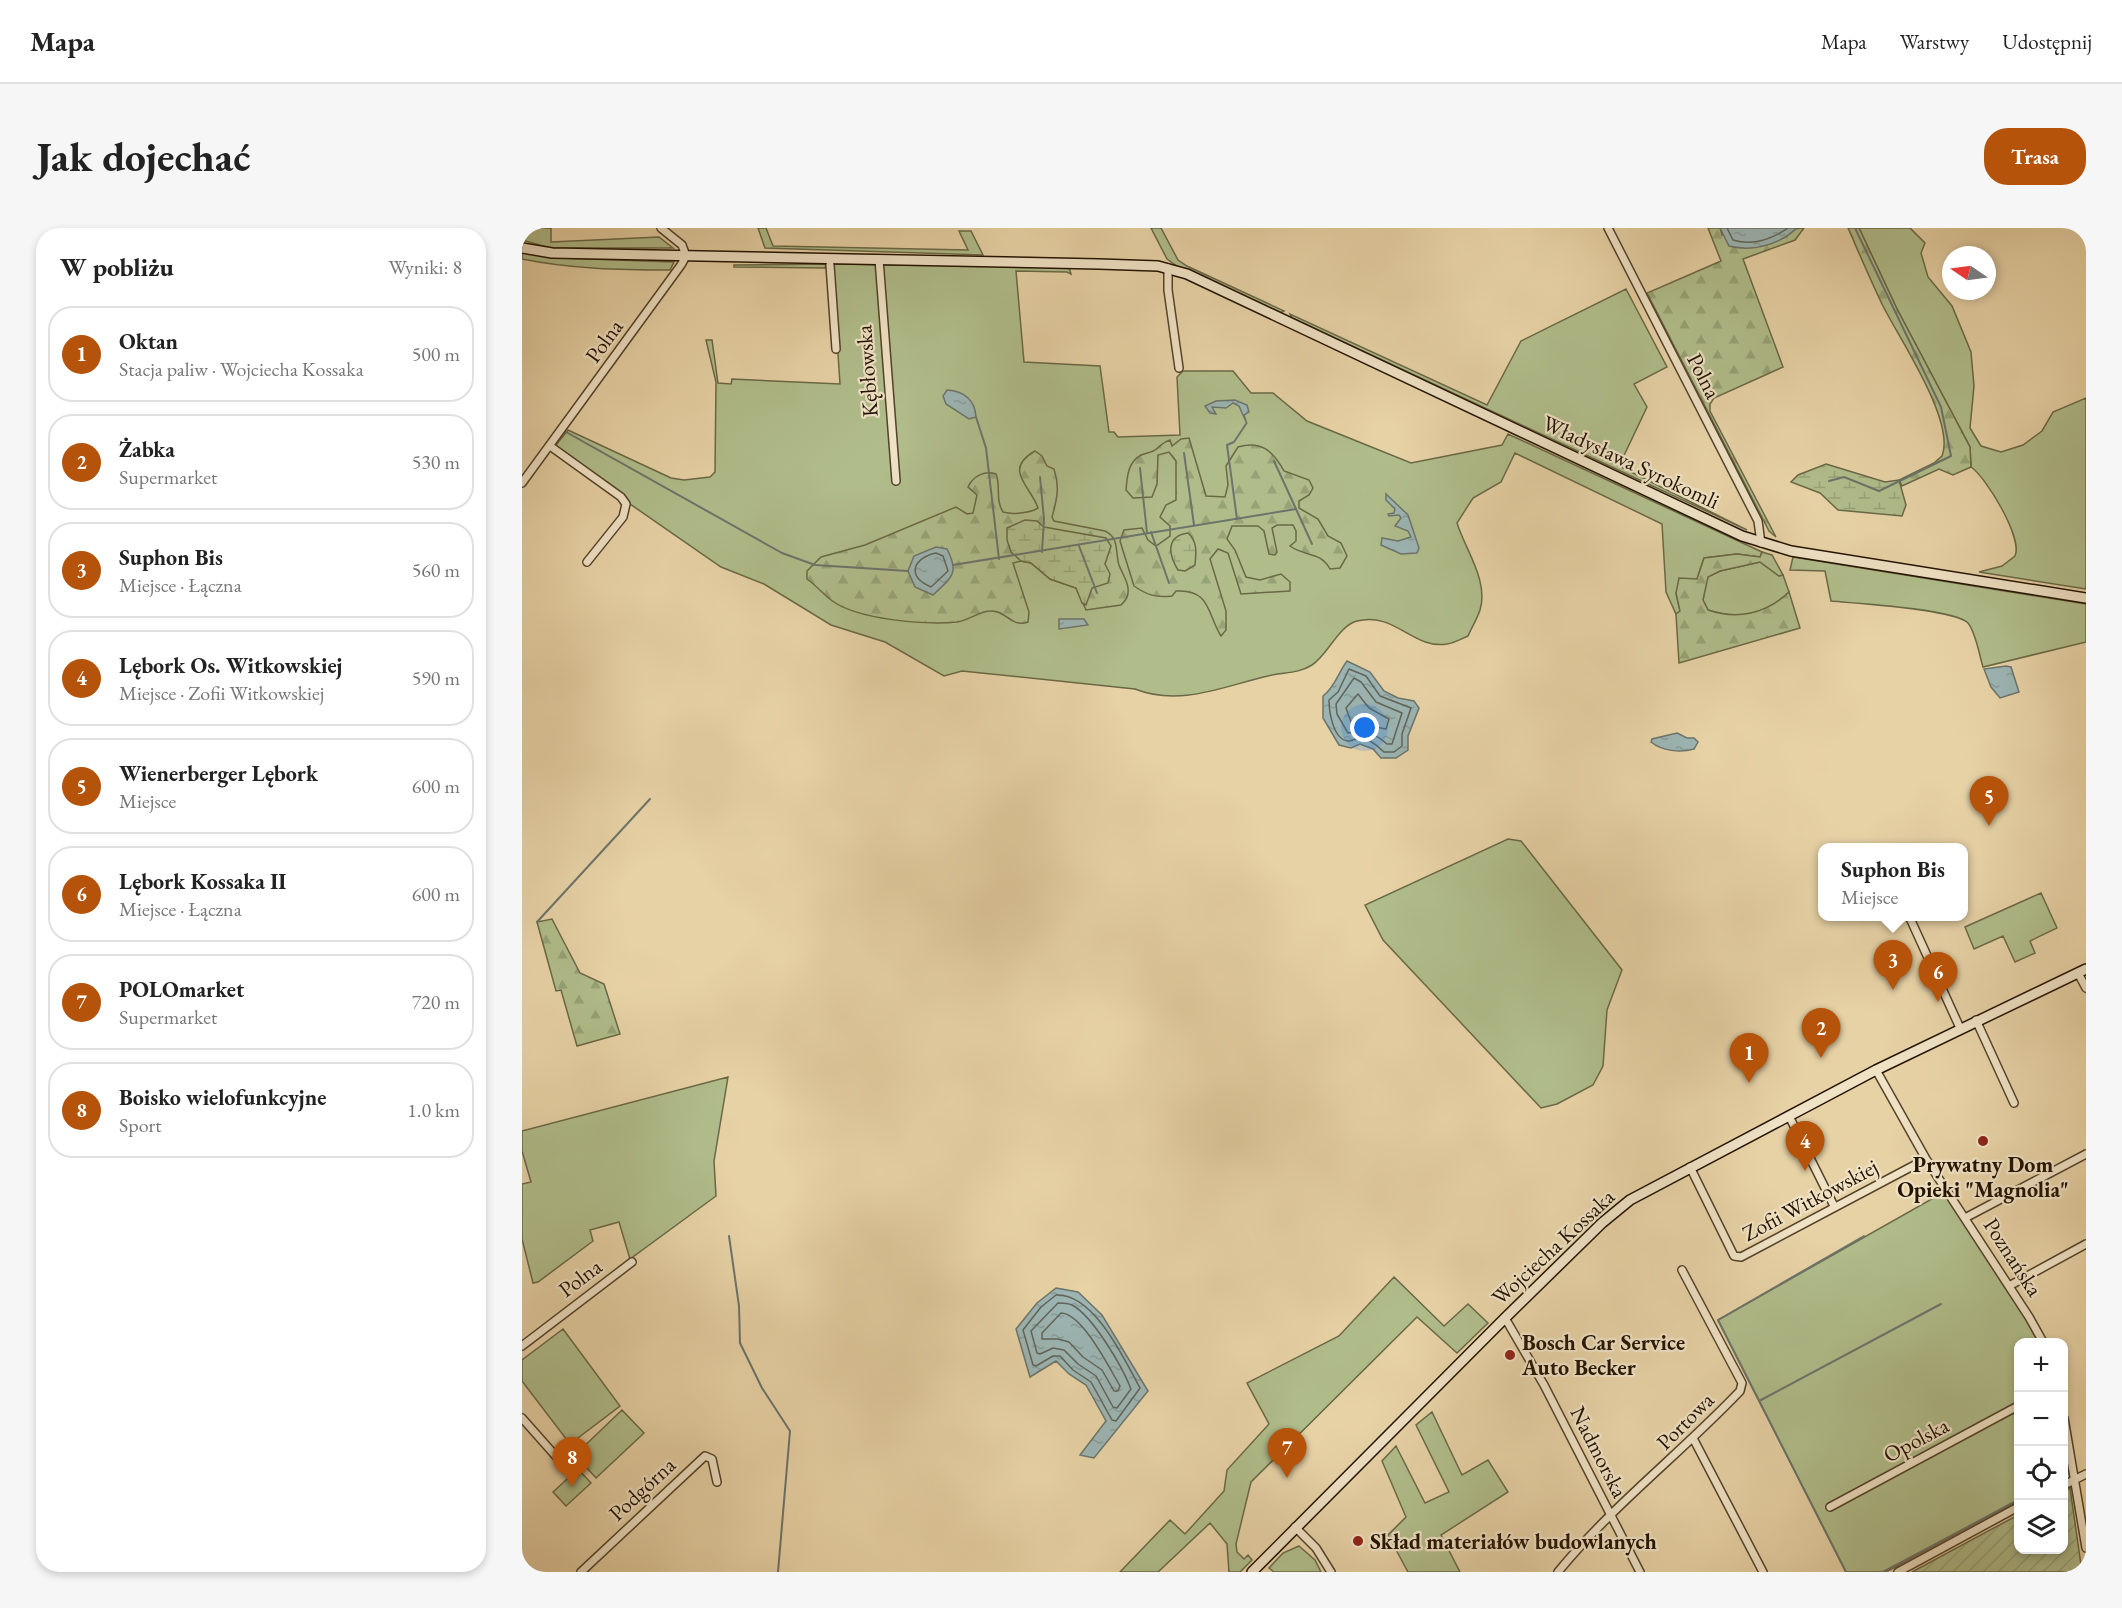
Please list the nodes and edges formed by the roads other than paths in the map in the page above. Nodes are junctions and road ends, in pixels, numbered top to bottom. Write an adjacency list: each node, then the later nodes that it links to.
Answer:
1 (661, 228): 4 (street)
2 (1608, 228): 13 (street, Polna)
3 (522, 248): 4 (street)
4 (686, 256): 5 (street); 10 (street, Polna)
5 (879, 259): 7 (street); 11 (street, Kębłowska)
6 (830, 265): 8 (street, Kębłowska)
7 (1168, 268): 9 (street); 13 (street, Władysława Syrokomli)
8 (836, 349)
9 (1179, 368)
10 (550, 446): 12 (street, Polna); 14 (street)
11 (896, 481)
12 (522, 483)
13 (1761, 543): 15 (street, Władysława Syrokomli)
14 (587, 562)
15 (2086, 598)
16 (1911, 921): 20 (street)
17 (2082, 971): 18 (street); 19 (street, Wojciecha Kossaka)
18 (2086, 988)
19 (1976, 1020): 20 (street, Wojciecha Kossaka); 22 (street)
20 (1960, 1028): 21 (street, Wojciecha Kossaka)
21 (1876, 1070): 23 (street, Wojciecha Kossaka); 25 (street, Poznańska)
22 (2014, 1103)
23 (1789, 1116): 26 (street, Wojciecha Kossaka); 27 (street)
24 (2086, 1154): 28 (street)
25 (1926, 1159): 27 (street, Zofii Witkowskiej); 28 (street, Poznańska)
26 (1690, 1167): 27 (street, Zofii Witkowskiej); 33 (street, Wojciecha Kossaka)
27 (1834, 1206)
28 (1965, 1218): 32 (street, Poznańska)
29 (2086, 1244): 32 (street)
30 (632, 1262): 35 (street, Polna)
31 (1682, 1270): 39 (street, Portowa)
32 (2010, 1286): 34 (street, Poznańska)
33 (1506, 1318): 47 (street, Nadmorska); 48 (street, Wojciecha Kossaka)
34 (2041, 1338)
35 (522, 1346)
36 (2014, 1409): 45 (street, Opolska)
37 (522, 1418): 40 (street)
38 (2068, 1439): 42 (street)
39 (1694, 1440): 47 (street, Portowa); 55 (street)
40 (575, 1469)
41 (2086, 1474): 42 (street)
42 (2076, 1480): 44 (street); 49 (street)
43 (717, 1482): 50 (street, Podgórna)
44 (2068, 1483)
45 (1830, 1507)
46 (2014, 1510): 56 (street)
47 (1611, 1515): 53 (street, Portowa); 54 (street, Nadmorska)
48 (1295, 1527): 51 (street, Wojciecha Kossaka); 52 (street)
49 (2086, 1548)
50 (581, 1572)
51 (1252, 1572)
52 (1331, 1572)
53 (1558, 1572)
54 (1640, 1572)
55 (1763, 1572)
56 (1898, 1572)

